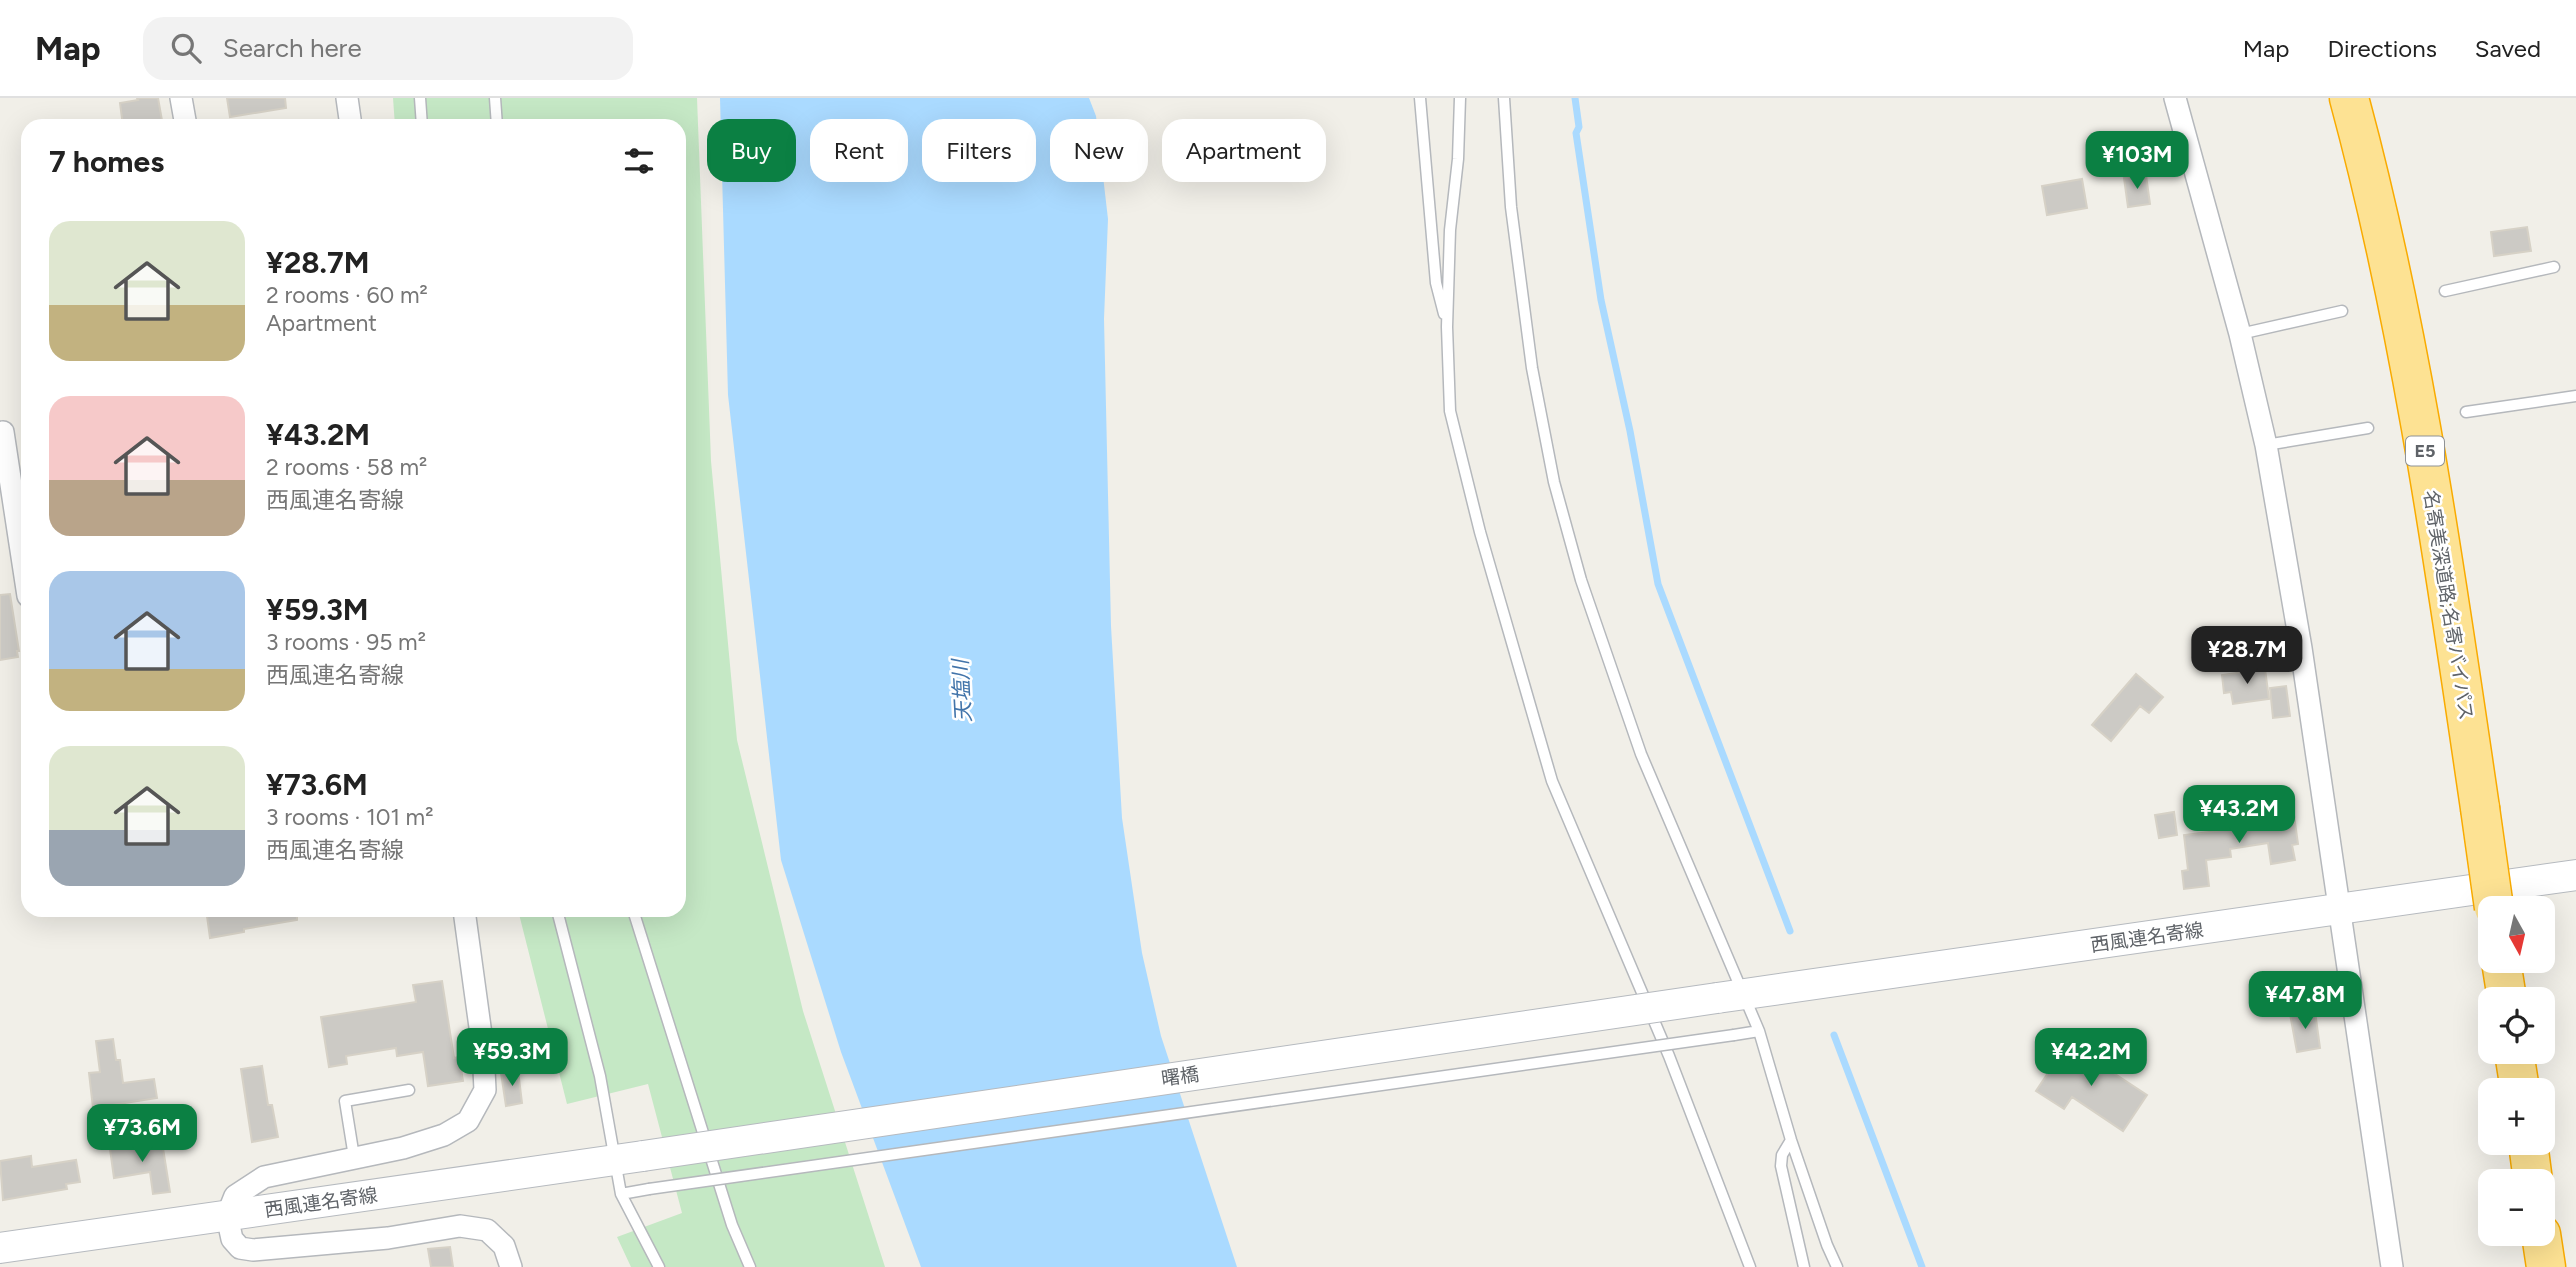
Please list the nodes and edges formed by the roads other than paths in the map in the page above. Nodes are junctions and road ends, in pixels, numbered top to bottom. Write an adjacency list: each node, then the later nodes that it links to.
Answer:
1 (181, 98): 10 (street)
2 (347, 98): 11 (street)
3 (420, 98): 12 (lane)
4 (495, 98): 13 (lane)
5 (1420, 98): 17 (lane)
6 (1460, 98): 17 (lane)
7 (1504, 98): 31 (lane)
8 (2175, 98): 18 (street)
9 (2349, 98): 26 (highway, 名寄美深道路;名寄バイパス / E5, bridge)
10 (185, 119)
11 (350, 119)
12 (422, 119)
13 (496, 119)
14 (2554, 267): 15 (lane)
15 (2445, 291)
16 (2343, 311): 18 (lane)
17 (1447, 327): 44 (lane)
18 (2241, 334): 23 (street)
19 (2576, 396): 20 (lane)
20 (2466, 412)
21 (2368, 428): 23 (lane)
22 (3, 432): 24 (street)
23 (2266, 444): 27 (street)
24 (21, 506)
25 (2576, 875): 27 (main road, 西風連名寄線)
26 (2492, 896)
27 (2339, 909): 31 (main road, 西風連名寄線); 47 (street)
28 (465, 917): 35 (street)
29 (559, 917): 36 (lane)
30 (635, 917): 43 (lane)
31 (1731, 996): 32 (lane); 36 (main road, 曙橋, bridge)
32 (1759, 1031): 34 (lane); 37 (lane, bridge)
33 (409, 1090): 35 (lane)
34 (1791, 1140): 45 (lane); 46 (lane)
35 (354, 1157): 38 (street)
36 (629, 1158): 37 (lane); 38 (main road, 西風連名寄線)
37 (621, 1194): 42 (lane)
38 (227, 1216): 40 (main road, 西風連名寄線); 41 (street)
39 (2543, 1246): 48 (highway)
40 (0, 1248)
41 (511, 1267)
42 (659, 1267)
43 (750, 1267)
44 (1750, 1267)
45 (1804, 1267)
46 (1837, 1267)
47 (2392, 1267)
48 (2546, 1267)

